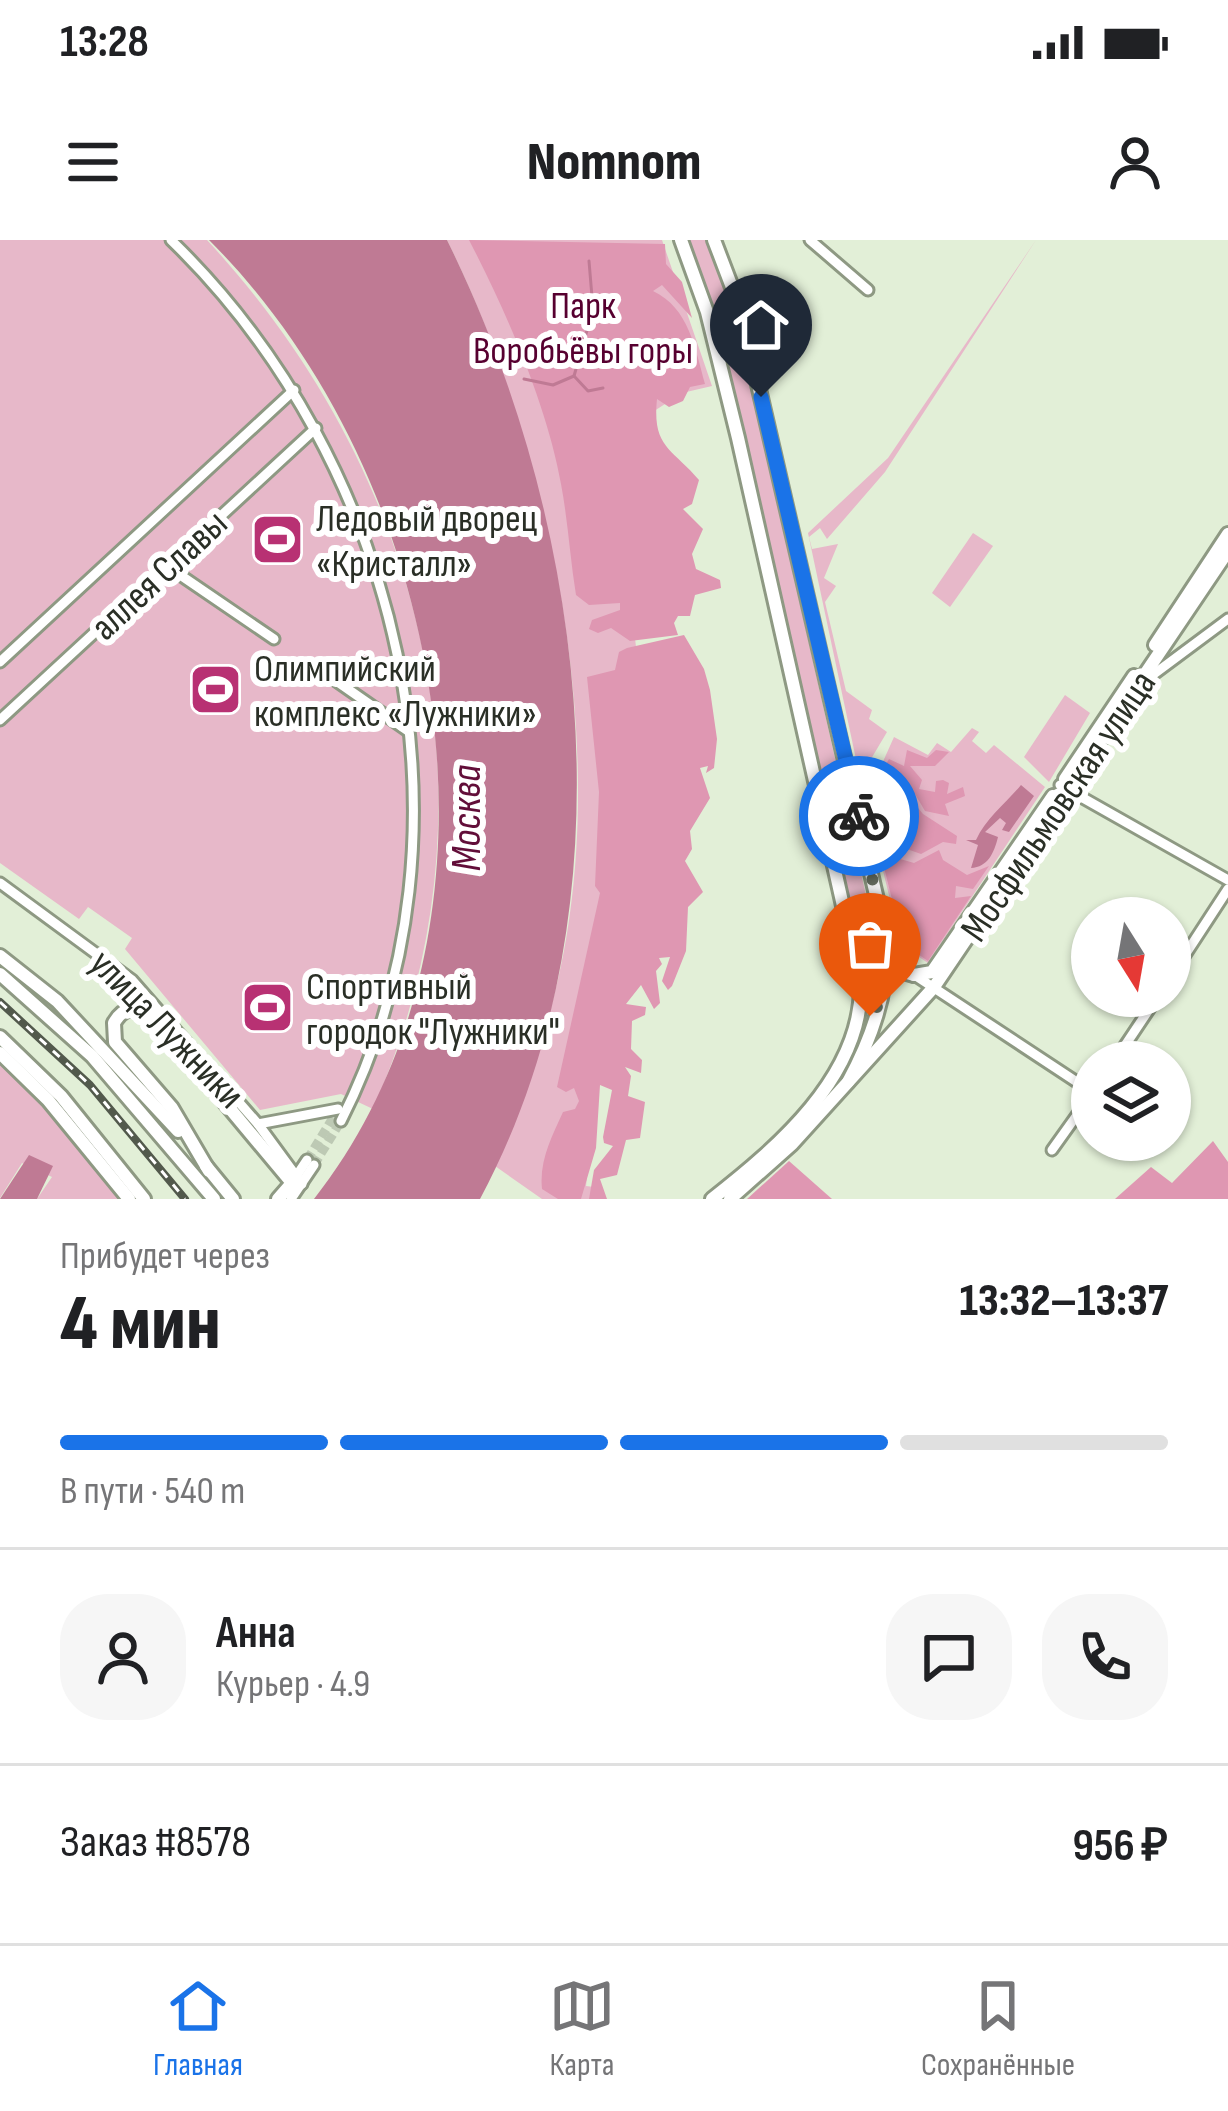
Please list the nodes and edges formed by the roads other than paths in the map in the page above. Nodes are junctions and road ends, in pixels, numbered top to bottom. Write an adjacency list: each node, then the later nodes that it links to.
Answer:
1 (171, 240): 6 (street)
2 (681, 240): 24 (main road)
3 (714, 240): 23 (main road)
4 (810, 240): 5 (street)
5 (868, 290)
6 (294, 390): 7 (street); 15 (street, аллея Славы)
7 (316, 428): 10 (street, аллея Славы); 19 (street)
8 (1228, 534): 13 (main road, Мосфильмовская улица)
9 (1228, 551): 13 (main road, Мосфильмовская улица)
10 (167, 566): 12 (street); 18 (street, аллея Славы)
11 (1228, 619): 14 (street)
12 (274, 639)
13 (1163, 640): 14 (street); 17 (main road, Мосфильмовская улица); 20 (main road, Мосфильмовская улица)
14 (1192, 644): 17 (street)
15 (0, 662)
16 (319, 669): 19 (street)
17 (1135, 689): 20 (main road, Мосфильмовская улица)
18 (0, 720)
19 (408, 731): 44 (street)
20 (1064, 788): 22 (street); 29 (main road, Мосфильмовская улица); 32 (main road, Мосфильмовская улица)
21 (0, 883): 44 (street, улица Лужники)
22 (1228, 885): 26 (street)
23 (881, 912): 24 (street); 25 (main road)
24 (847, 920): 33 (main road)
25 (885, 934): 28 (main road); 29 (main road)
26 (1191, 944)
27 (0, 956): 50 (main road)
28 (886, 967): 29 (main road); 33 (main road); 36 (main road)
29 (911, 973): 32 (street); 34 (main road)
30 (0, 974): 35 (main road)
31 (0, 987): 35 (main road)
32 (934, 987): 34 (main road, Мосфильмовская улица); 40 (street)
33 (861, 991): 36 (main road); 42 (main road)
34 (922, 1000): 37 (main road, Мосфильмовская улица)
35 (46, 1012): 54 (main road)
36 (875, 1020): 37 (main road); 41 (main road)
37 (903, 1022): 41 (main road, Мосфильмовская улица)
38 (0, 1037): 47 (main road)
39 (0, 1053): 47 (main road)
40 (1071, 1079)
41 (848, 1082): 42 (main road, Мосфильмовская улица)
42 (827, 1099): 57 (main road); 58 (main road)
43 (1071, 1123): 46 (street)
44 (258, 1124): 45 (street, улица Лужники)
45 (269, 1139): 49 (street, улица Лужники); 51 (street, улица Лужники)
46 (1052, 1150)
47 (100, 1152): 52 (main road); 53 (main road)
48 (310, 1163): 51 (street)
49 (278, 1166): 50 (main road); 51 (main road)
50 (209, 1171): 55 (main road)
51 (296, 1187): 56 (main road)
52 (129, 1199)
53 (144, 1199)
54 (214, 1199)
55 (233, 1199)
56 (278, 1199)
57 (712, 1199)
58 (730, 1199)

